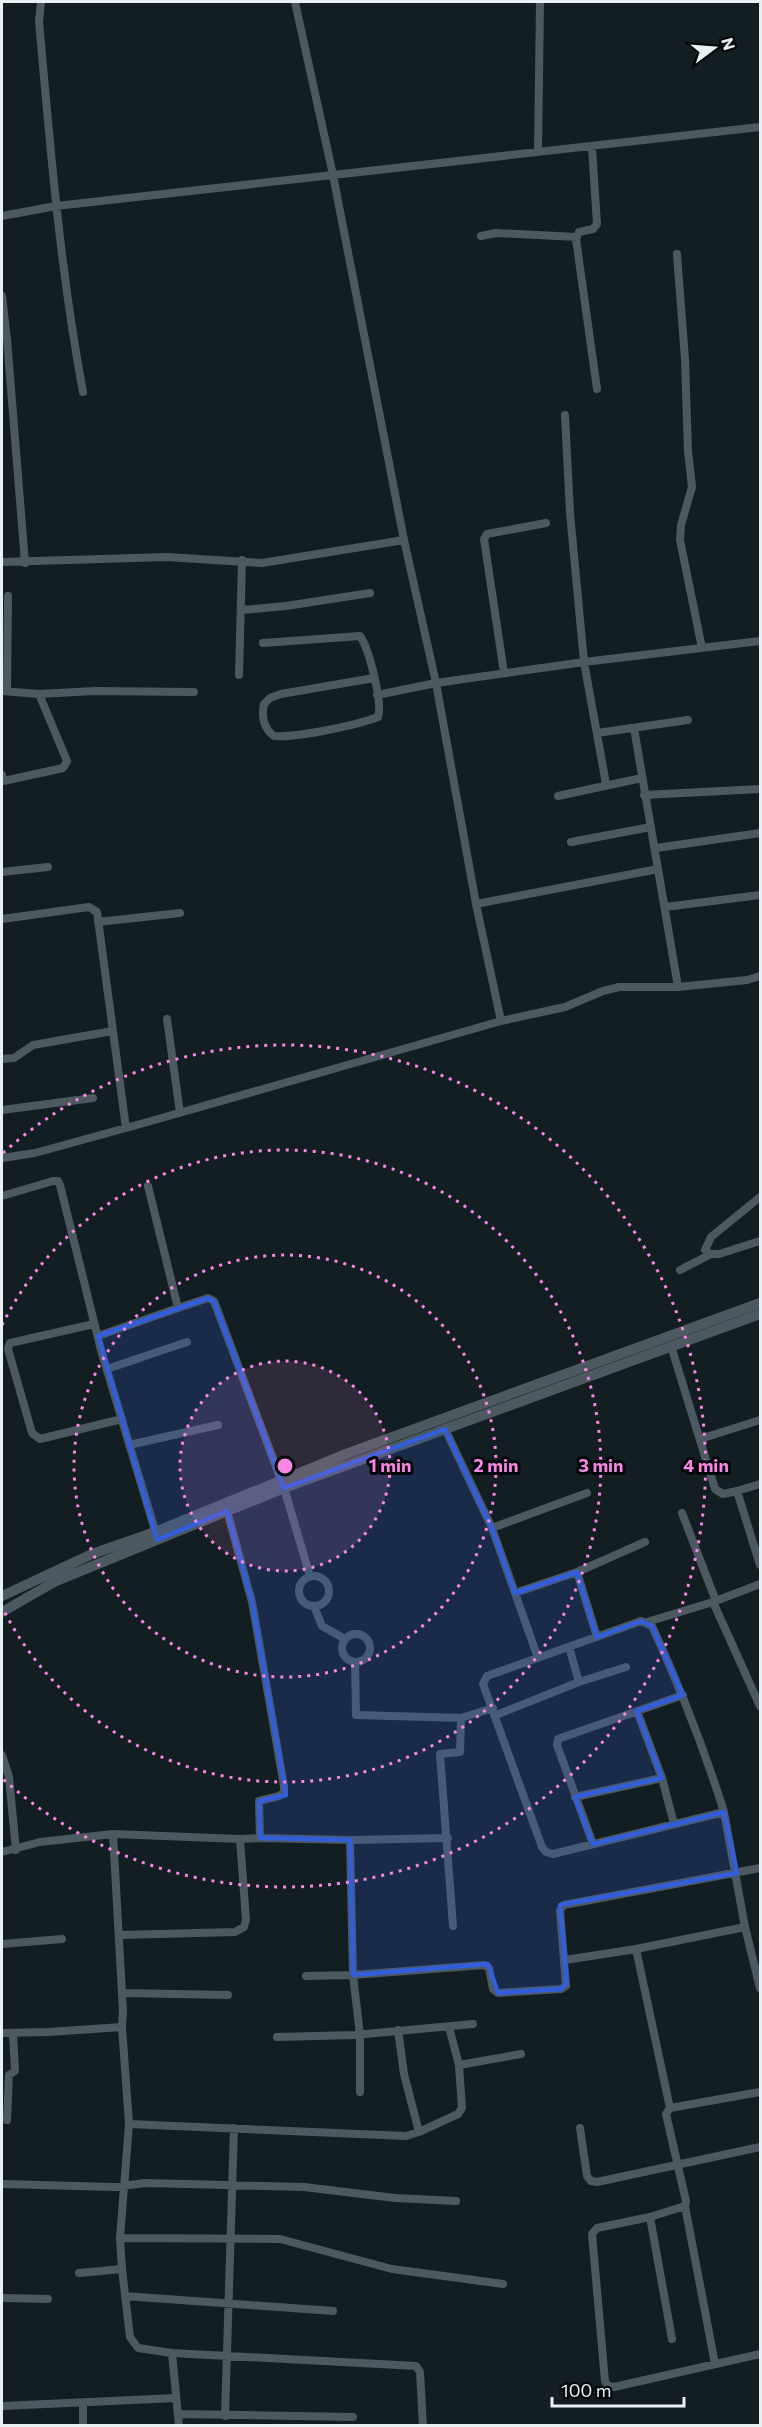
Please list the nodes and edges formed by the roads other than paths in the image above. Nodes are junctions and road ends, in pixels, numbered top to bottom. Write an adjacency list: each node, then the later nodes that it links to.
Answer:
1 (40, 2): 8 (street)
2 (295, 2): 7 (street)
3 (540, 2): 6 (street)
4 (760, 127): 5 (street)
5 (592, 147): 6 (street); 11 (street)
6 (538, 152): 7 (street)
7 (333, 175): 8 (street); 18 (street)
8 (56, 206): 9 (street); 15 (street)
9 (2, 216)
10 (481, 236): 11 (street)
11 (577, 237): 14 (street)
12 (677, 254): 27 (street)
13 (2, 296): 21 (street)
14 (597, 389)
15 (83, 392)
16 (565, 415): 28 (street)
17 (546, 523): 29 (street)
18 (405, 540): 19 (street); 32 (street)
19 (242, 560): 21 (street); 24 (street)
20 (2, 562): 21 (street)
21 (25, 563)
22 (370, 593): 24 (street)
23 (8, 596): 33 (street)
24 (242, 610): 30 (street)
25 (760, 641): 27 (street)
26 (263, 643): 31 (street)
27 (702, 648): 28 (street)
28 (584, 662): 29 (street); 39 (street)
29 (504, 674): 32 (street)
30 (239, 675)
31 (374, 678): 36 (street); 36 (street)
32 (436, 683): 36 (street); 54 (street)
33 (4, 691): 35 (street)
34 (194, 692): 35 (street)
35 (39, 694): 41 (street)
36 (377, 695)
37 (688, 720): 38 (street)
38 (634, 728): 39 (street); 40 (street)
39 (597, 733): 42 (street)
40 (642, 778): 42 (street); 44 (street)
41 (2, 779)
42 (606, 784): 45 (street)
43 (760, 789): 44 (street)
44 (644, 795): 46 (street)
45 (558, 796)
46 (651, 828): 48 (street); 49 (street)
47 (760, 833): 49 (street)
48 (571, 842)
49 (656, 848): 51 (street)
50 (48, 867): 52 (street)
51 (658, 869): 54 (street); 55 (street)
52 (2, 872)
53 (760, 895): 55 (street)
54 (476, 904): 62 (street)
55 (665, 907): 60 (street)
56 (180, 913): 58 (street)
57 (2, 919): 58 (street)
58 (98, 921): 63 (street)
59 (760, 976): 60 (street)
60 (678, 987): 62 (street)
61 (167, 1019): 67 (street)
62 (501, 1022): 67 (street)
63 (113, 1031): 64 (street); 68 (street)
64 (2, 1059)
65 (93, 1098): 66 (street)
66 (2, 1110)
67 (180, 1113): 68 (street)
68 (126, 1128): 69 (street)
69 (2, 1158)
70 (148, 1186): 77 (street)
71 (2, 1196): 79 (street)
72 (760, 1197): 74 (street)
73 (760, 1241): 74 (street)
74 (711, 1254): 75 (street)
75 (680, 1270)
76 (760, 1303): 90 (street)
77 (178, 1308): 80 (street); 90 (street)
78 (760, 1314): 82 (street)
79 (94, 1323): 80 (street); 84 (street)
80 (98, 1336): 83 (street)
81 (187, 1342): 83 (street)
82 (671, 1346): 87 (street); 88 (street)
83 (106, 1369): 84 (street)
84 (122, 1419): 89 (street)
85 (760, 1420): 88 (street)
86 (218, 1425): 89 (street)
87 (445, 1429): 90 (street); 96 (street)
88 (700, 1439): 92 (street)
89 (129, 1445): 97 (street)
90 (283, 1483): 94 (street); 97 (street); 102 (street)
91 (760, 1484): 92 (street)
92 (737, 1491): 99 (street)
93 (587, 1493): 96 (street)
94 (227, 1511): 97 (street); 129 (street)
95 (682, 1512): 106 (street)
96 (492, 1528): 104 (street)
97 (156, 1536): 105 (street); 108 (street)
98 (645, 1542): 101 (street)
99 (759, 1554): 100 (street)
100 (760, 1565)
101 (577, 1572): 104 (street); 110 (street)
102 (310, 1576): 107 (street); 107 (street)
103 (760, 1584): 106 (street)
104 (515, 1593): 113 (street)
105 (2, 1596)
106 (714, 1602): 109 (street); 118 (street)
107 (314, 1606): 111 (street)
108 (2, 1612)
109 (647, 1622): 110 (street); 117 (street)
110 (597, 1637): 112 (street)
111 (345, 1639): 114 (street); 114 (street)
112 (569, 1647): 113 (street); 116 (street)
113 (538, 1658): 119 (street)
114 (355, 1662): 121 (street)
115 (626, 1667): 116 (street)
116 (579, 1682): 119 (street)
117 (683, 1695): 120 (street); 126 (street)
118 (760, 1706)
119 (494, 1711): 121 (street); 133 (street)
120 (637, 1711): 124 (street); 125 (street)
121 (461, 1718): 130 (street)
122 (2, 1755): 123 (street)
123 (5, 1777): 134 (street)
124 (662, 1778): 125 (street); 127 (street)
125 (575, 1797): 133 (street)
126 (724, 1812): 127 (street); 137 (street)
127 (674, 1824): 133 (street)
128 (112, 1834): 131 (street); 134 (street); 140 (street)
129 (260, 1838): 131 (street); 132 (street)
130 (448, 1838): 132 (street); 138 (street)
131 (240, 1839): 140 (street)
132 (350, 1840): 145 (street)
133 (593, 1844)
134 (16, 1850): 135 (street)
135 (2, 1852)
136 (760, 1868): 137 (street)
137 (737, 1873): 139 (street); 144 (street)
138 (453, 1926)
139 (746, 1927): 143 (street); 147 (street)
140 (120, 1935): 148 (street)
141 (62, 1939): 142 (street)
142 (2, 1944)
143 (636, 1949): 144 (street); 162 (street)
144 (565, 1960): 145 (street)
145 (353, 1975): 146 (street); 156 (street)
146 (306, 1976)
147 (760, 1988)
148 (123, 1994): 149 (street); 151 (street)
149 (228, 1995)
150 (473, 2024): 152 (street)
151 (122, 2027): 155 (street); 164 (street)
152 (449, 2027): 153 (street); 159 (street)
153 (398, 2030): 156 (street); 167 (street)
154 (2, 2033): 155 (street)
155 (13, 2033): 163 (street)
156 (360, 2035): 157 (street); 160 (street)
157 (277, 2037)
158 (521, 2054): 159 (street)
159 (459, 2066): 167 (street)
160 (360, 2092)
161 (760, 2092): 162 (street)
162 (670, 2109): 169 (street)
163 (7, 2120)
164 (129, 2124): 165 (street); 172 (street)
165 (234, 2128): 167 (street); 171 (street)
166 (580, 2128): 169 (street)
167 (419, 2132)
168 (760, 2147): 169 (street)
169 (678, 2165): 174 (street)
170 (2, 2184): 172 (street)
171 (234, 2185): 172 (street); 173 (street); 176 (street)
172 (126, 2186): 177 (street)
173 (456, 2201)
174 (685, 2206): 175 (street); 190 (street)
175 (650, 2217): 186 (street); 190 (street)
176 (230, 2237): 177 (street); 180 (street); 184 (street)
177 (120, 2238): 178 (street)
178 (122, 2269): 179 (street); 181 (street)
179 (79, 2273)
180 (503, 2284)
181 (125, 2296): 184 (street); 187 (street)
182 (2, 2298): 183 (street)
183 (48, 2299)
184 (228, 2304): 185 (street); 189 (street)
185 (333, 2311)
186 (672, 2339)
187 (172, 2353): 189 (street); 191 (street)
188 (760, 2354): 190 (street)
189 (227, 2356): 195 (street); 199 (street)
190 (715, 2364)
191 (176, 2398): 192 (street); 194 (street)
192 (83, 2403): 193 (street); 197 (street)
193 (2, 2406)
194 (178, 2414): 195 (street); 198 (street)
195 (225, 2416): 196 (street)
196 (353, 2417)
197 (82, 2426)
198 (179, 2426)
199 (423, 2426)

